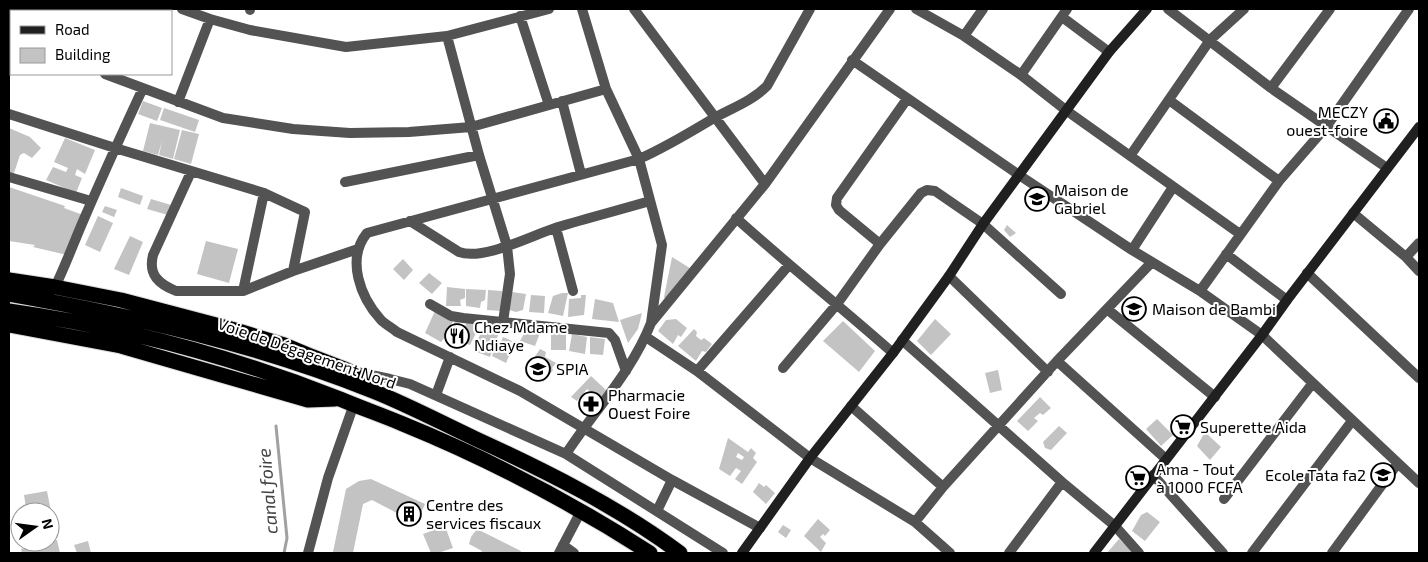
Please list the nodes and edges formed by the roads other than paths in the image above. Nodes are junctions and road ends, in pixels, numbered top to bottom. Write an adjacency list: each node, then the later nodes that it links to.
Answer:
1 (182, 9): 16 (street)
2 (549, 9): 15 (street)
3 (582, 9): 26 (street)
4 (634, 9): 34 (street)
5 (810, 9): 34 (street)
6 (890, 9): 21 (street)
7 (916, 9): 18 (street)
8 (983, 9): 18 (street)
9 (1147, 9): 20 (street)
10 (1168, 9): 19 (street)
11 (1244, 9): 19 (street)
12 (1330, 9): 25 (street)
13 (1408, 9): 35 (street)
14 (1064, 13): 20 (street); 23 (street)
15 (520, 16): 17 (street); 31 (street)
16 (210, 19): 17 (street); 30 (street)
17 (447, 36): 37 (street)
18 (964, 36): 23 (street)
19 (1210, 40): 25 (street); 28 (street)
20 (1110, 52): 32 (street)
21 (852, 60): 27 (street); 49 (street)
22 (108, 75): 24 (street)
23 (1021, 75): 32 (street)
24 (143, 88): 30 (street); 38 (street)
25 (1271, 88): 35 (street)
26 (606, 89): 29 (street); 41 (street)
27 (907, 99): 45 (street); 62 (street)
28 (1169, 100): 40 (street); 47 (street)
29 (562, 101): 31 (street); 44 (street)
30 (178, 102): 37 (street)
31 (549, 105): 37 (street)
32 (1067, 110): 40 (street); 45 (street)
33 (9, 114): 38 (street)
34 (714, 118): 41 (street); 49 (street)
35 (1326, 126): 42 (street); 47 (street)
36 (1419, 126): 42 (street)
37 (471, 127): 39 (street)
38 (115, 148): 43 (street); 54 (street)
39 (479, 155): 48 (street); 52 (street)
40 (1130, 156): 50 (street)
41 (639, 159): 44 (street); 53 (street)
42 (1387, 168): 55 (street)
43 (191, 172): 51 (street); 76 (street)
44 (581, 174): 52 (street)
45 (1019, 176): 58 (street); 65 (street)
46 (9, 177): 54 (street)
47 (1279, 181): 60 (street)
48 (345, 182)
49 (765, 184): 56 (street)
50 (1172, 187): 60 (street); 65 (street)
51 (264, 193): 70 (street); 76 (street)
52 (492, 199): 57 (street); 63 (street)
53 (650, 200): 59 (street); 87 (street)
54 (92, 202): 75 (street)
55 (1353, 213): 67 (street); 72 (street)
56 (736, 218): 69 (street); 87 (street)
57 (410, 221): 63 (street); 64 (street)
58 (983, 224): 62 (street); 73 (street); 80 (street)
59 (556, 228): 63 (street); 77 (street)
60 (1240, 234): 66 (street)
61 (1419, 243): 67 (street)
62 (880, 244): 83 (street)
63 (507, 246): 86 (street)
64 (358, 249): 70 (street); 93 (street)
65 (1132, 250): 68 (street)
66 (1226, 254): 78 (street); 81 (street)
67 (1406, 258): 71 (street)
68 (1152, 262): 78 (street); 84 (street)
69 (789, 265): 83 (street); 98 (street)
70 (293, 271): 76 (street)
71 (1419, 271)
72 (1308, 273): 81 (street); 100 (street)
73 (950, 276): 91 (street); 99 (street)
74 (9, 280): 75 (highway)
75 (55, 287): 96 (highway)
76 (243, 291)
77 (573, 291)
78 (1200, 291): 89 (street)
79 (9, 294): 102 (highway, Voie de Dégagement Nord)
80 (1061, 294)
81 (1287, 300): 89 (street)
82 (430, 304): 86 (street)
83 (838, 304): 92 (street); 95 (street)
84 (1107, 309): 94 (street); 104 (street)
85 (9, 311): 105 (highway, Voie de Dégagement Nord)
86 (503, 322): 97 (street)
87 (651, 323): 90 (street)
88 (9, 325): 105 (highway)
89 (1262, 335): 101 (street); 104 (street)
90 (646, 337): 97 (street); 98 (street)
91 (902, 340): 92 (street); 108 (street)
92 (893, 353): 106 (street)
93 (450, 357): 103 (street); 109 (street)
94 (1057, 361): 99 (street); 112 (street)
95 (783, 368)
96 (347, 370): 102 (highway); 103 (street)
97 (626, 371): 109 (street)
98 (697, 371): 111 (street)
99 (1048, 372): 108 (street)
100 (1419, 378)
101 (1312, 384): 107 (street); 119 (street)
102 (374, 392): 129 (highway, Voie de Dégagement Nord)
103 (436, 395): 110 (street)
104 (1215, 397): 112 (street)
105 (347, 402): 120 (highway, Voie de Dégagement Nord); 126 (street)
106 (851, 406): 111 (street); 118 (street)
107 (1352, 421): 113 (street); 137 (street)
108 (999, 426): 116 (street); 118 (street)
109 (584, 427): 110 (street); 115 (street)
110 (566, 454): 121 (street)
111 (810, 458): 122 (street); 124 (street)
112 (1166, 459): 114 (street)
113 (1398, 463): 117 (street); 138 (street)
114 (1153, 475): 123 (street); 136 (street)
115 (672, 480): 121 (street); 124 (street)
116 (1062, 482): 123 (street); 133 (street)
117 (1419, 483)
118 (943, 487): 122 (street)
119 (1224, 499)
120 (581, 511): 125 (street); 128 (highway, Voie de Dégagement Nord)
121 (657, 511): 130 (street)
122 (915, 522): 132 (street)
123 (1115, 526): 134 (street); 135 (street)
124 (760, 528): 131 (street)
125 (561, 549): 127 (street)
126 (308, 553)
127 (574, 553)
128 (650, 553)
129 (680, 553)
130 (723, 553)
131 (742, 553)
132 (950, 553)
133 (1009, 553)
134 (1094, 553)
135 (1140, 553)
136 (1223, 553)
137 (1252, 553)
138 (1332, 553)

